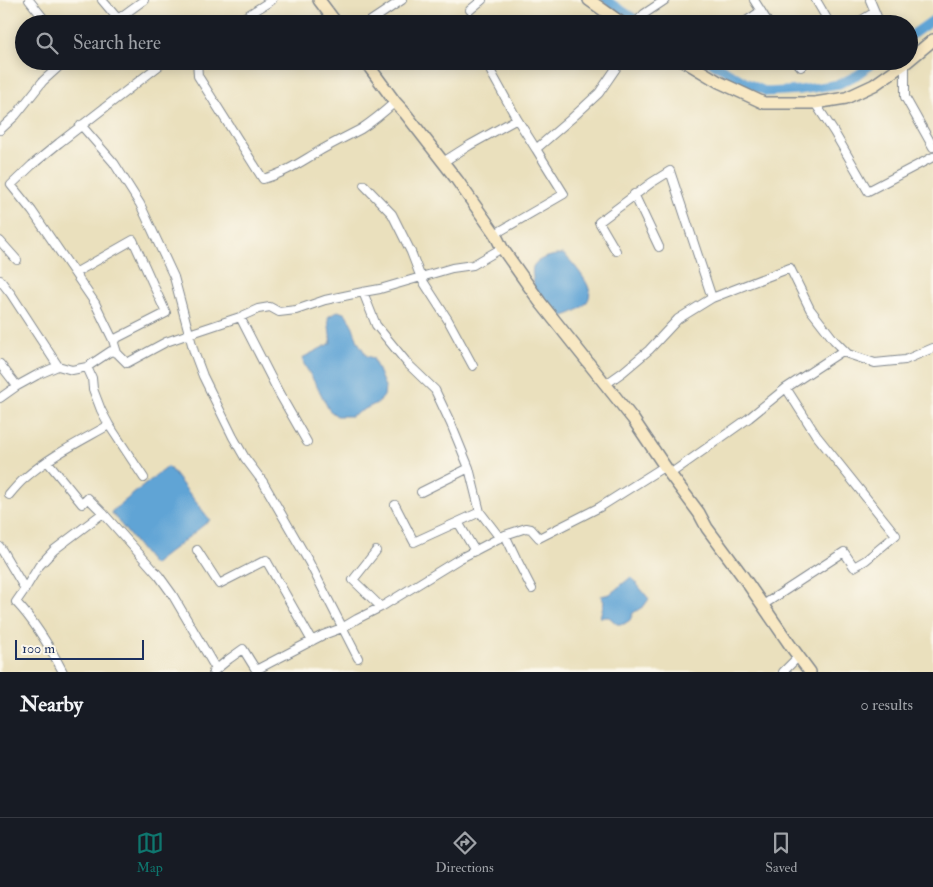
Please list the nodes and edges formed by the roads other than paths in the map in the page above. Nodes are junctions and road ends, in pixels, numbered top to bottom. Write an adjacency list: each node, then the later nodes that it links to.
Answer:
1 (29, 0): 16 (street)
2 (102, 0): 17 (street)
3 (144, 0): 18 (street)
4 (272, 0): 19 (street)
5 (319, 0): 20 (street)
6 (402, 0): 21 (street)
7 (482, 0): 13 (street)
8 (589, 0): 22 (street)
9 (665, 0): 23 (street)
10 (754, 0): 14 (street)
11 (816, 0): 26 (street)
12 (870, 0): 15 (street)
13 (470, 10)
14 (761, 11): 24 (street); 25 (street)
15 (875, 12): 27 (street); 28 (street)
16 (41, 15)
17 (111, 15)
18 (123, 15)
19 (252, 15)
20 (330, 15)
21 (380, 15)
22 (610, 15)
23 (643, 15)
24 (755, 15)
25 (763, 15)
26 (825, 15)
27 (870, 15)
28 (876, 15)
29 (933, 40): 30 (street)
30 (918, 52)
31 (55, 70): 44 (street)
32 (152, 70): 43 (street)
33 (198, 70): 40 (street)
34 (372, 70): 40 (street)
35 (615, 70): 46 (street)
36 (699, 70): 41 (street)
37 (895, 70): 41 (street)
38 (906, 70): 45 (street)
39 (491, 72): 42 (street)
40 (395, 102): 48 (street)
41 (815, 103): 47 (street)
42 (517, 118): 46 (street); 48 (street)
43 (81, 125): 57 (street); 62 (street)
44 (0, 130)
45 (933, 147)
46 (536, 149): 51 (street)
47 (933, 157)
48 (443, 162): 51 (street)
49 (364, 185): 58 (street)
50 (634, 194): 53 (street); 55 (street); 61 (street)
51 (495, 234): 54 (street)
52 (0, 241): 56 (street)
53 (659, 247)
54 (502, 248): 58 (street); 74 (street)
55 (616, 251)
56 (17, 260)
57 (75, 273): 63 (street); 66 (street)
58 (421, 278): 60 (street); 72 (street)
59 (0, 280): 71 (street)
60 (363, 292): 64 (street); 81 (street)
61 (712, 298): 68 (street); 74 (street)
62 (181, 305): 63 (street); 65 (street)
63 (166, 313): 66 (street)
64 (240, 317): 65 (street); 79 (street)
65 (189, 334): 69 (street); 99 (street)
66 (113, 340): 69 (street)
67 (933, 348): 68 (street)
68 (844, 350): 76 (street)
69 (117, 353): 73 (street)
70 (0, 364): 75 (street)
71 (58, 366): 73 (street); 75 (street)
72 (473, 366)
73 (87, 367): 78 (street)
74 (606, 384): 82 (street)
75 (17, 386): 77 (street)
76 (786, 388): 82 (street); 97 (street)
77 (0, 398)
78 (109, 424): 80 (street); 83 (street)
79 (307, 442)
80 (47, 462): 85 (street); 88 (street)
81 (469, 468): 84 (street); 87 (street)
82 (667, 470): 90 (street); 97 (street)
83 (144, 478)
84 (421, 492)
85 (8, 495)
86 (395, 506): 89 (street)
87 (480, 512): 89 (street); 90 (street)
88 (102, 513): 95 (street); 103 (street)
89 (458, 522): 94 (street)
90 (502, 537): 94 (street); 96 (street)
91 (0, 548): 95 (street)
92 (197, 550): 100 (street)
93 (376, 551): 98 (street)
94 (475, 551): 98 (street)
95 (25, 589): 104 (street)
96 (532, 589)
97 (763, 605): 101 (street)
98 (382, 607): 99 (street)
99 (342, 628): 100 (street); 102 (street)
100 (312, 641): 103 (street)
101 (798, 656): 105 (street); 106 (street)
102 (358, 658)
103 (214, 670)
104 (63, 672)
105 (783, 672)
106 (810, 672)

